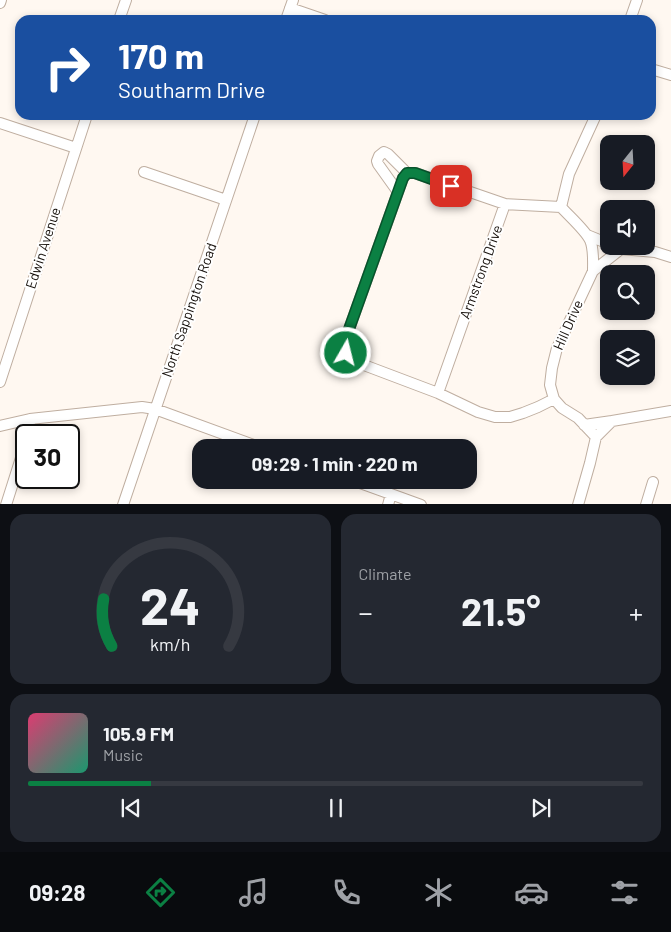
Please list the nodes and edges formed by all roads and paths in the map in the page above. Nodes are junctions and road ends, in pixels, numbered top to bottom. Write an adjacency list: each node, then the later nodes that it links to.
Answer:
1 (126, 0): 4 (street)
2 (637, 0): 6 (street)
3 (292, 4): 5 (street)
4 (121, 15)
5 (315, 15)
6 (632, 15)
7 (656, 70): 8 (street)
8 (671, 75)
9 (85, 120): 13 (street, Edwin Avenue)
10 (253, 120): 17 (street, North Sappington Road)
11 (592, 120): 19 (street)
12 (0, 122): 13 (street)
13 (76, 148): 26 (street, Edwin Avenue)
14 (144, 172): 17 (street)
15 (407, 173): 16 (street); 16 (street); 18 (street)
16 (398, 192): 27 (street)
17 (226, 200): 29 (street, North Sappington Road)
18 (505, 204): 19 (street); 27 (street, Armstrong Drive)
19 (561, 207): 20 (street, Hill Drive)
20 (587, 235): 21 (street, Hill Drive); 25 (street, Hill Drive)
21 (600, 240)
22 (655, 252): 24 (street, Hill Drive)
23 (610, 255): 25 (street, Hill Drive)
24 (671, 257)
25 (593, 271): 28 (street, Hill Drive)
26 (0, 382)
27 (438, 392): 28 (street)
28 (554, 399): 34 (street)
29 (154, 408): 31 (street); 37 (street); 43 (street, North Sappington Road)
30 (671, 411): 32 (street)
31 (30, 419): 33 (street); 35 (street)
32 (612, 421): 34 (street); 36 (street)
33 (30, 424)
34 (584, 425): 36 (street)
35 (0, 426)
36 (596, 437): 45 (street)
37 (238, 439)
38 (15, 476): 42 (street)
39 (653, 482): 46 (street)
40 (370, 489): 41 (street)
41 (390, 499): 44 (street)
42 (6, 504)
43 (123, 504)
44 (421, 504)
45 (578, 504)
46 (646, 504)

